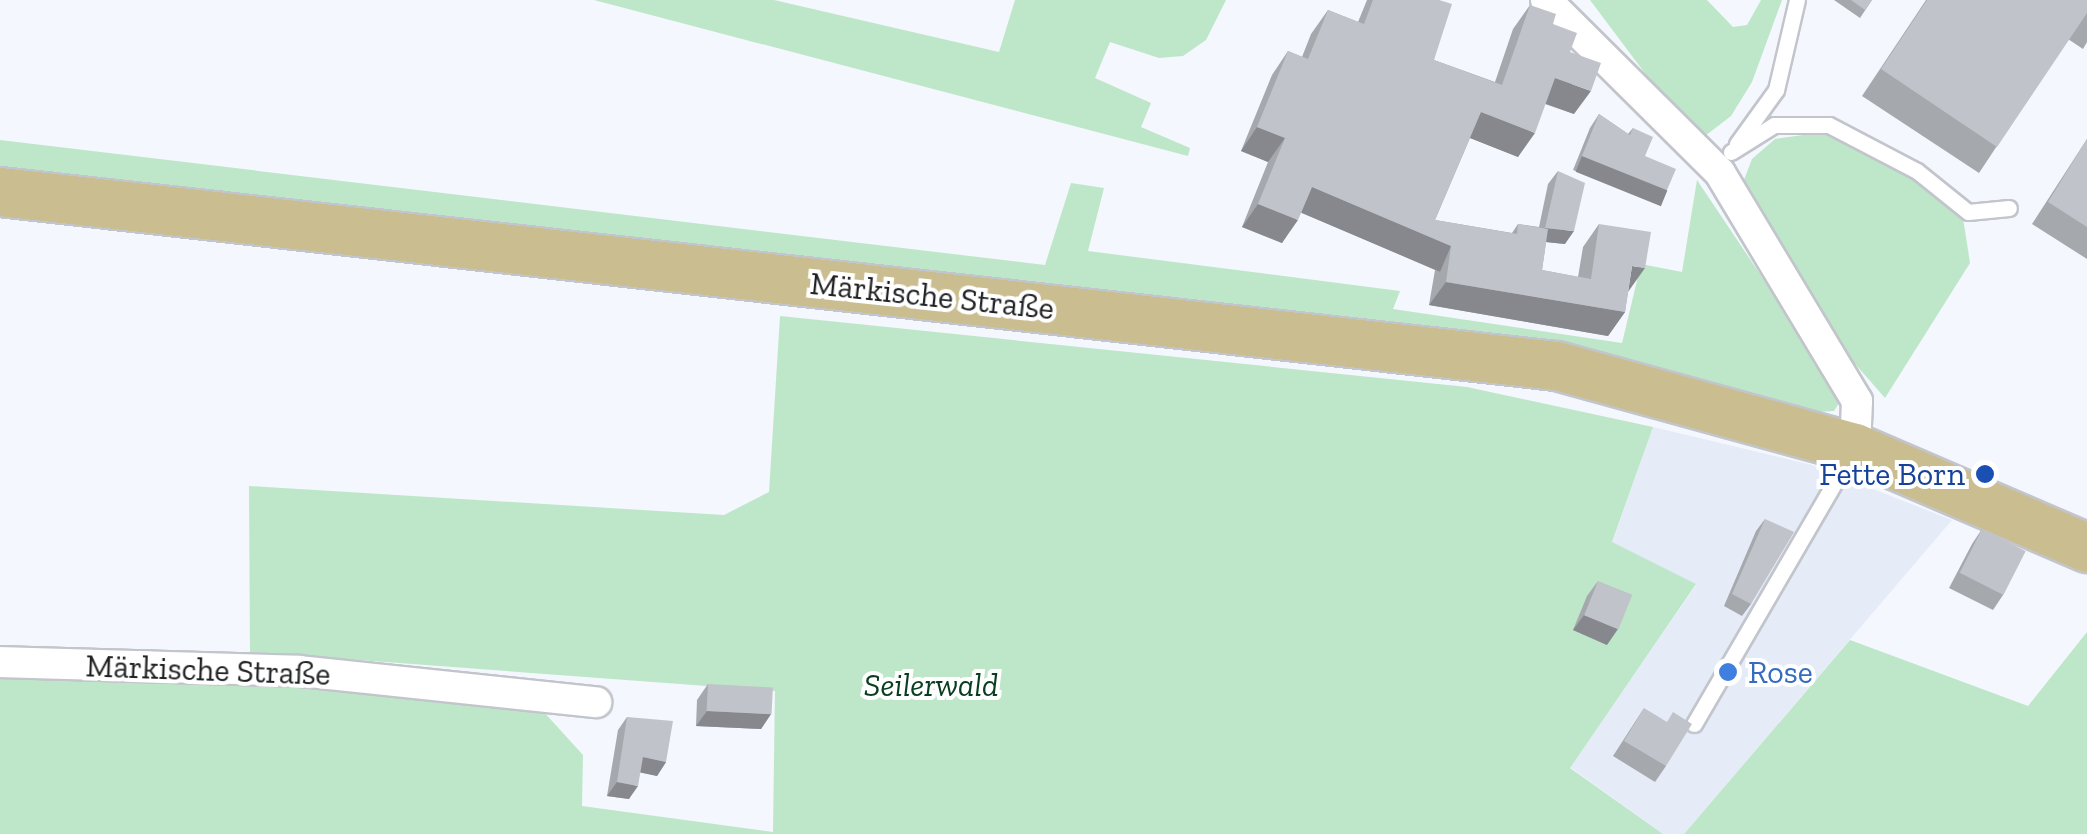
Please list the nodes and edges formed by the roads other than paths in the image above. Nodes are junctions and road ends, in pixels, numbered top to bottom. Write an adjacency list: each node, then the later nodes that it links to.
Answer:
1 (1546, 0): 3 (street)
2 (1797, 0): 3 (lane)
3 (1726, 163): 5 (lane); 6 (street)
4 (0, 192): 6 (main road, Märkische Straße)
5 (2008, 208)
6 (1855, 448): 7 (main road, Märkische Straße); 10 (lane)
7 (2087, 548)
8 (0, 662): 9 (street, Märkische Straße)
9 (596, 702)
10 (1694, 724)

